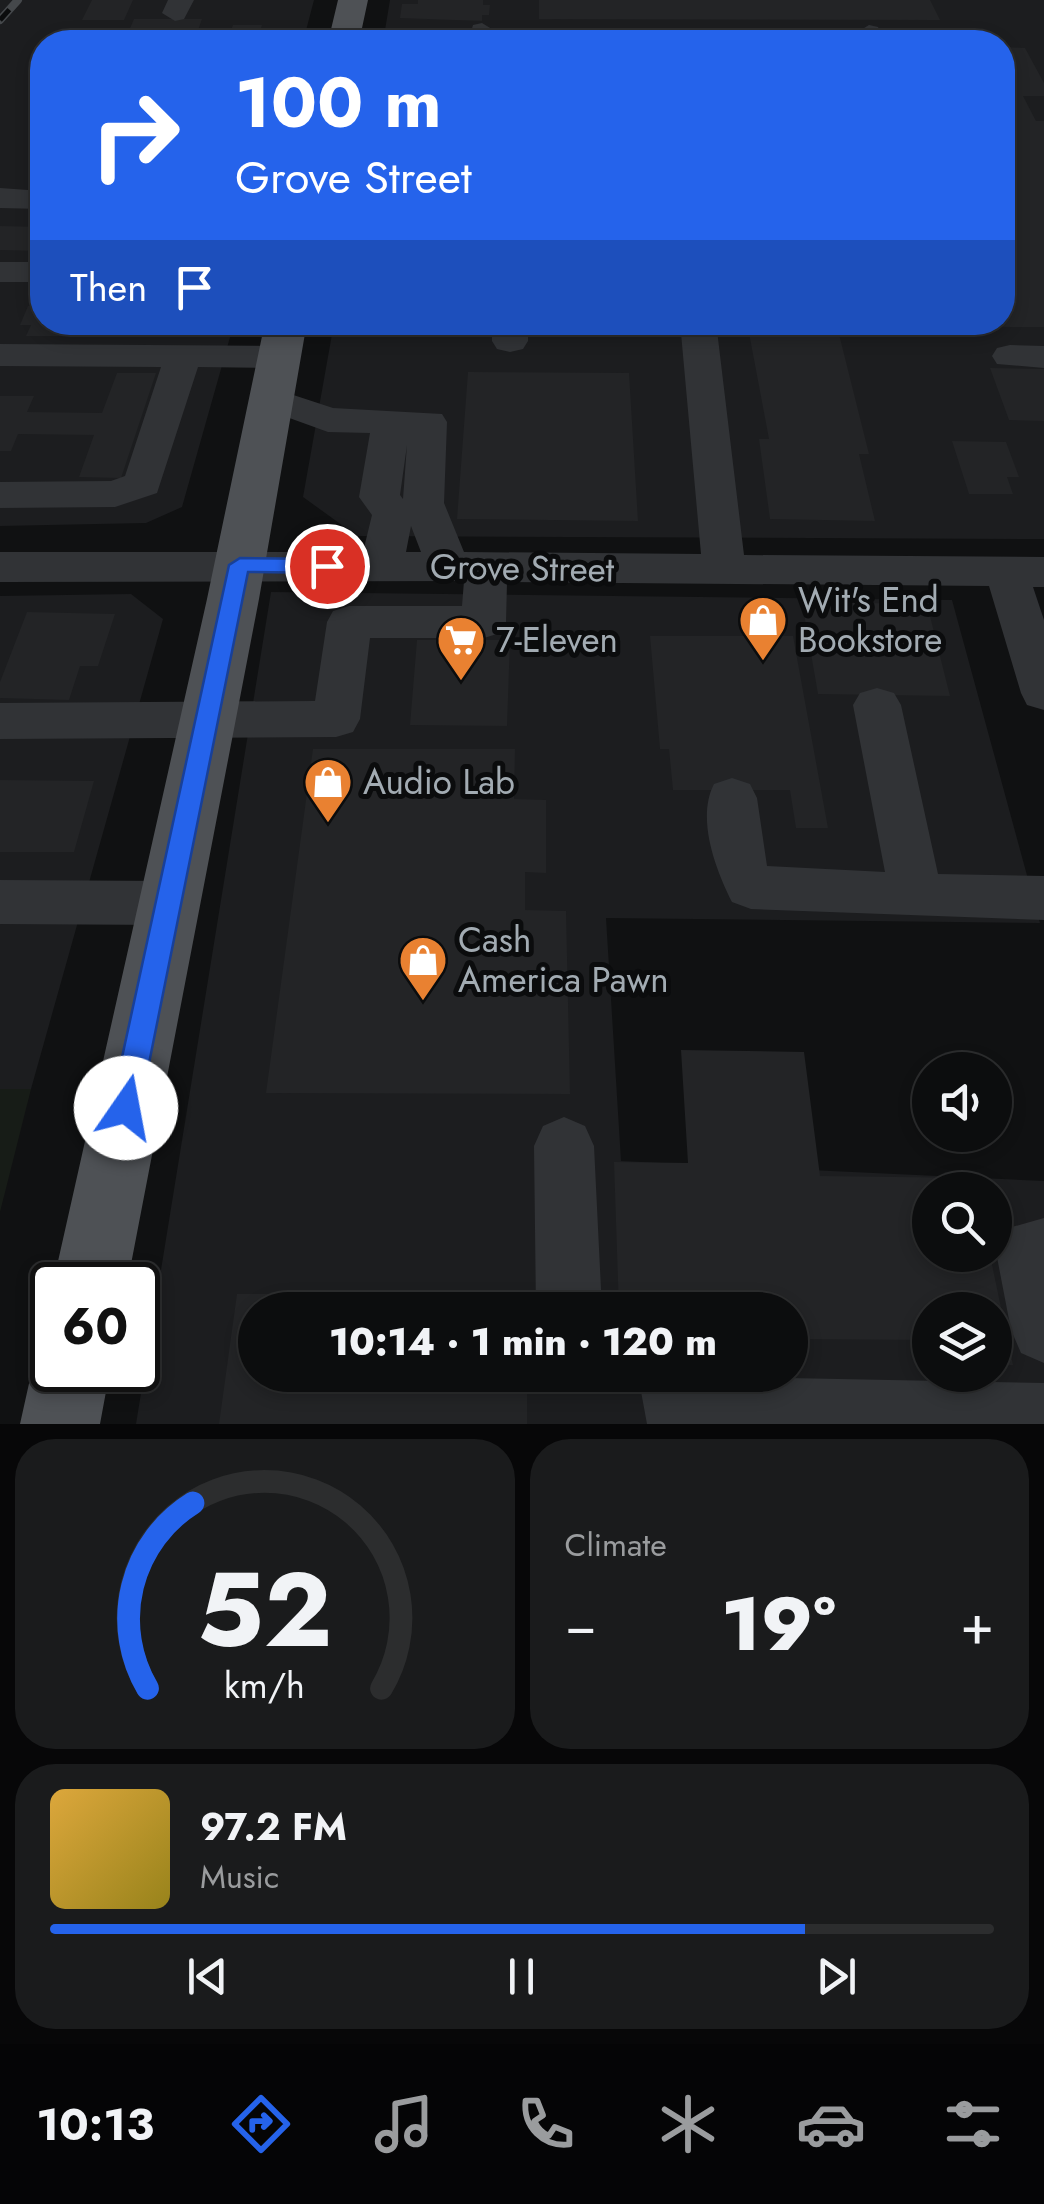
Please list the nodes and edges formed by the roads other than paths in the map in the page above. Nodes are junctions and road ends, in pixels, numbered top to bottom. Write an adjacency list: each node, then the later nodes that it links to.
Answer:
1 (352, 0): 2 (main road)
2 (346, 30)
3 (0, 198): 4 (street)
4 (30, 199)
5 (0, 222): 6 (street)
6 (30, 223)
7 (0, 272): 8 (street)
8 (30, 272)
9 (699, 335): 19 (street)
10 (0, 355): 11 (street)
11 (182, 356): 12 (street); 14 (street)
12 (279, 359): 13 (street); 15 (main road)
13 (390, 422): 16 (street); 17 (street)
14 (0, 495)
15 (240, 565): 16 (street, Grove Street); 18 (street, Grove Street); 23 (main road)
16 (382, 566): 17 (street, Grove Street)
17 (467, 566): 19 (street, Grove Street); 23 (street)
18 (0, 567)
19 (724, 569): 20 (street, Grove Street)
20 (1025, 572): 21 (street)
21 (1044, 693)
22 (878, 705): 26 (street)
23 (207, 718): 24 (street); 29 (main road)
24 (0, 721)
25 (732, 798): 26 (street)
26 (916, 896): 27 (street)
27 (1044, 898)
28 (0, 902): 29 (street)
29 (169, 903): 32 (main road)
30 (564, 1146): 33 (street)
31 (1044, 1250): 34 (street)
32 (94, 1262)
33 (568, 1292)
34 (1044, 1330)
35 (67, 1392): 38 (main road)
36 (674, 1392): 37 (street)
37 (1044, 1417)
38 (60, 1424)

